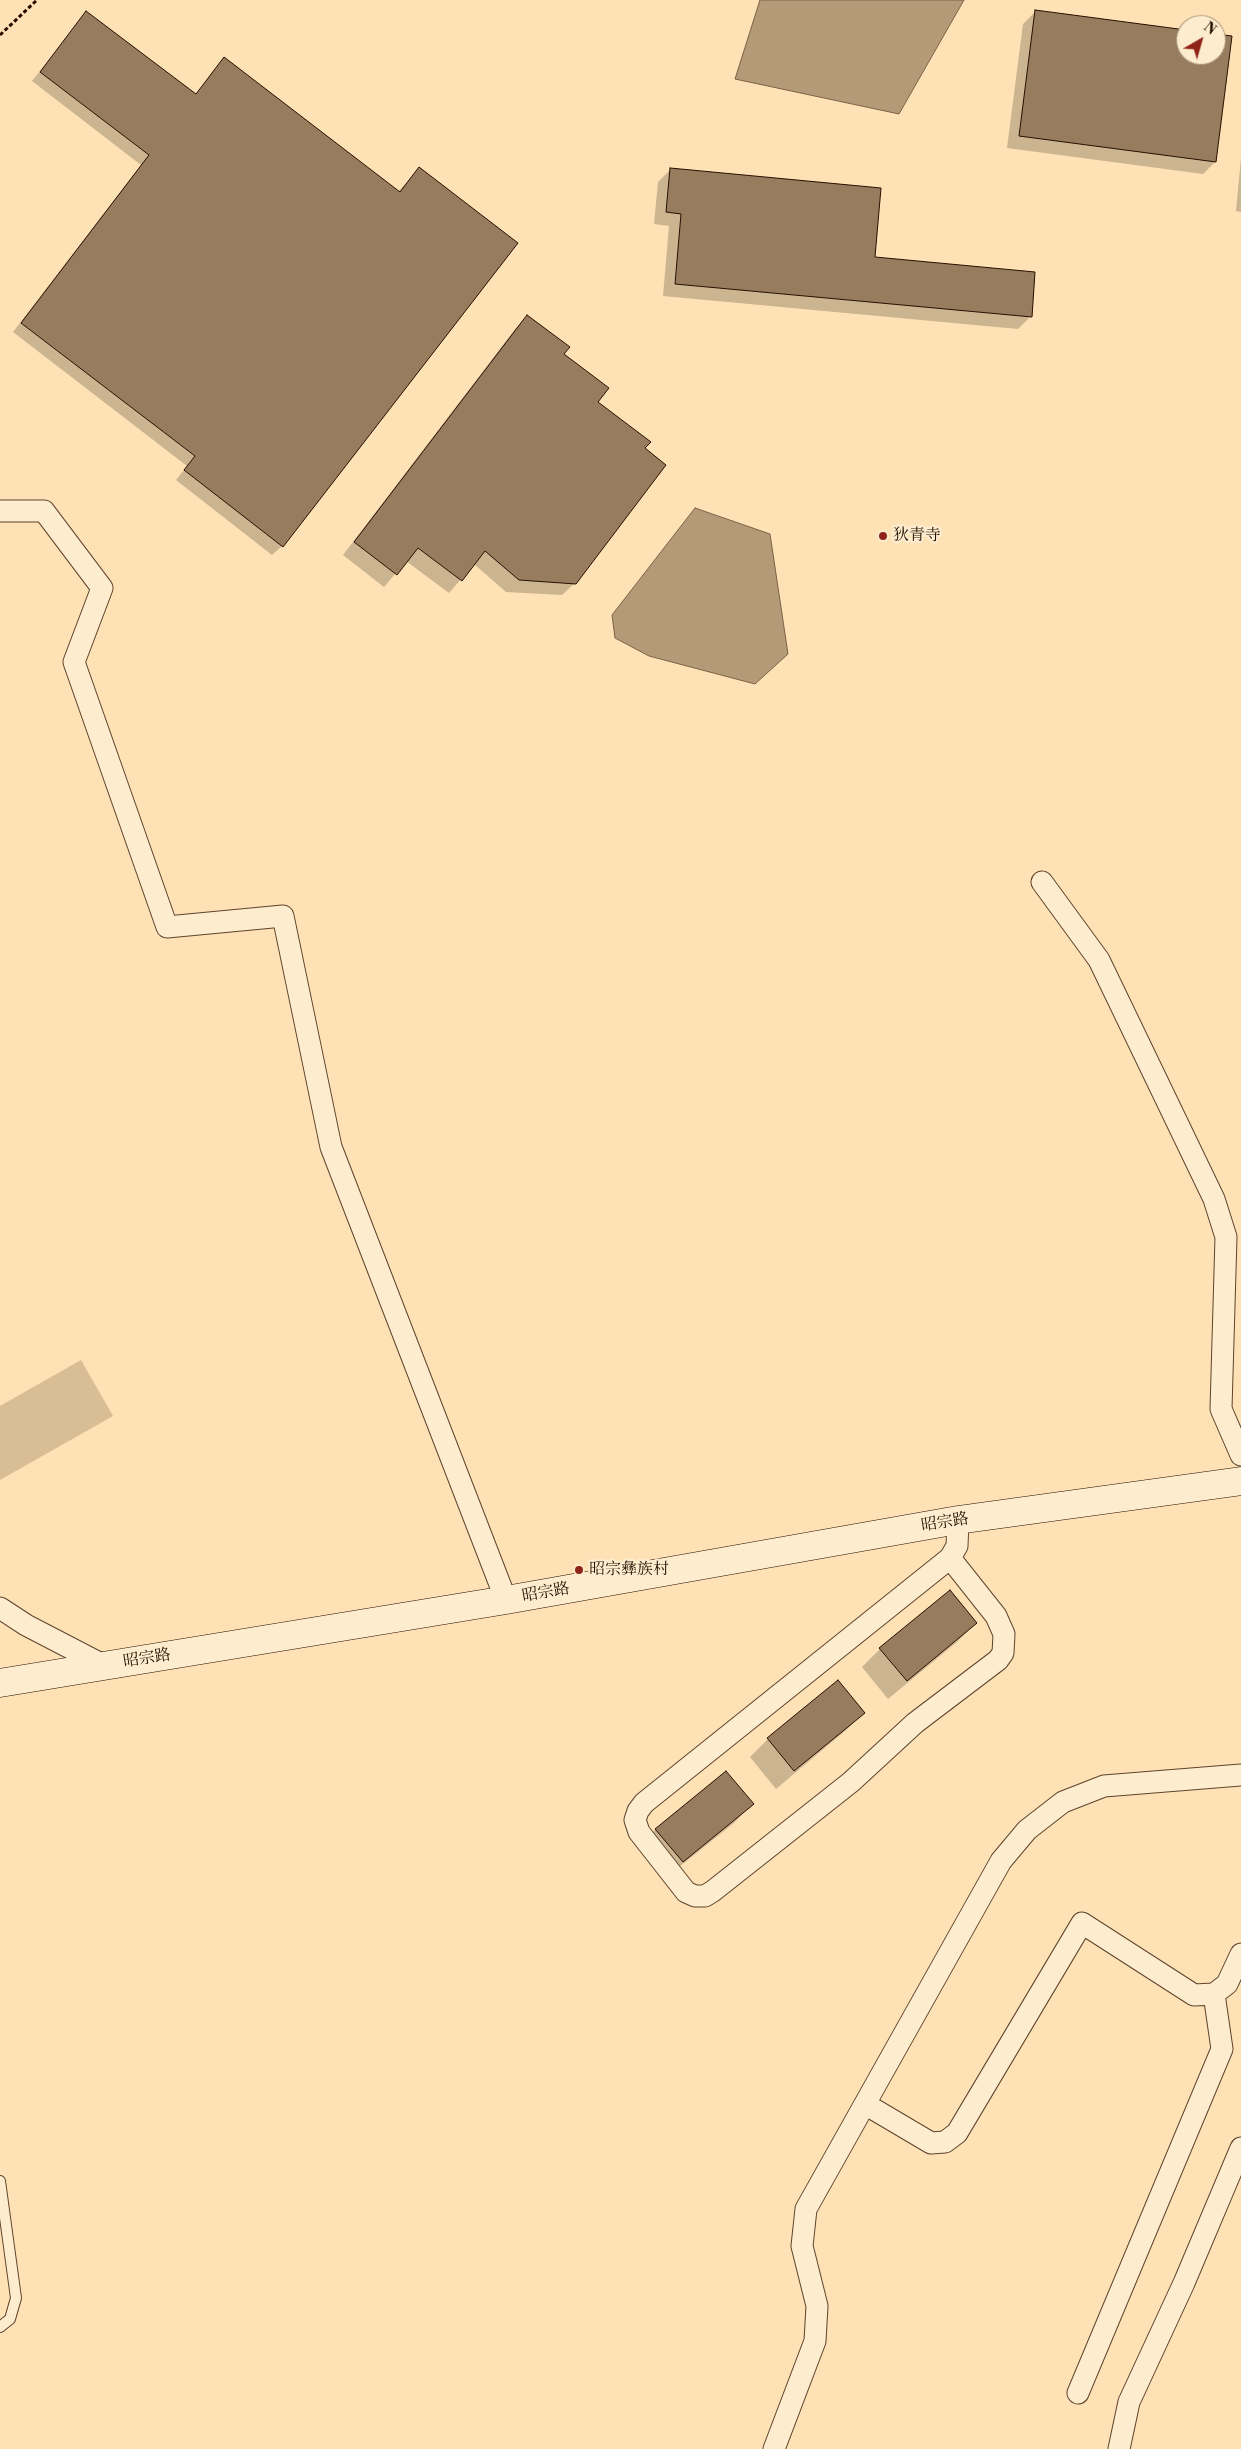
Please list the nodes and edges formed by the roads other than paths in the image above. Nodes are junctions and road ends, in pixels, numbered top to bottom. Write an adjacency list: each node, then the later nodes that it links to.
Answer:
1 (0, 511): 7 (street)
2 (1042, 882): 3 (street)
3 (1241, 1455)
4 (1241, 1481): 5 (street, 昭宗路)
5 (958, 1520): 6 (street); 7 (street, 昭宗路)
6 (950, 1558): 6 (street)
7 (506, 1600): 9 (street, 昭宗路)
8 (0, 1608): 9 (street)
9 (105, 1666): 10 (street, 昭宗路)
10 (0, 1683)
11 (1241, 1775): 14 (street)
12 (1241, 1954): 13 (street)
13 (1214, 1994): 14 (street); 18 (street)
14 (865, 2104): 19 (street)
15 (1241, 2148): 20 (street)
16 (0, 2181): 17 (lane)
17 (0, 2326)
18 (1078, 2393)
19 (774, 2449)
20 (1119, 2449)

